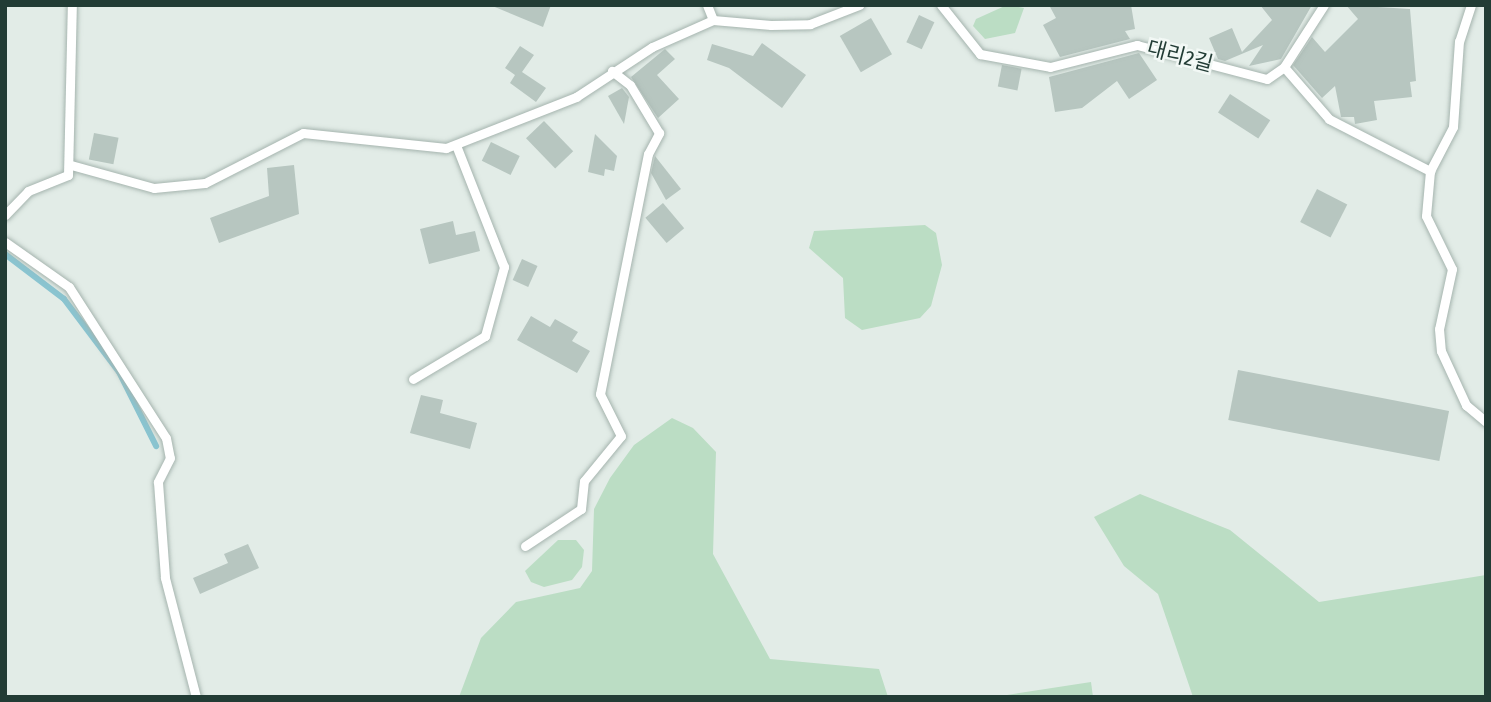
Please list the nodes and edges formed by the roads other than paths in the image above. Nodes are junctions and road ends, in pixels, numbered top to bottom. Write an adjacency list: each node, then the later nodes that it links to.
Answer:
1 (72, 5): 11 (lane)
2 (707, 5): 7 (lane)
3 (859, 5): 7 (lane)
4 (941, 5): 8 (lane, 대리2길)
5 (1324, 5): 8 (lane)
6 (1471, 5): 12 (lane)
7 (713, 20): 9 (lane)
8 (1284, 67): 12 (lane)
9 (612, 71): 10 (lane); 17 (lane)
10 (456, 145): 11 (lane); 15 (lane)
11 (71, 165): 13 (lane)
12 (1430, 171): 16 (lane)
13 (5, 215)
14 (5, 242): 18 (lane)
15 (413, 379)
16 (1486, 422)
17 (525, 547)
18 (196, 697)

